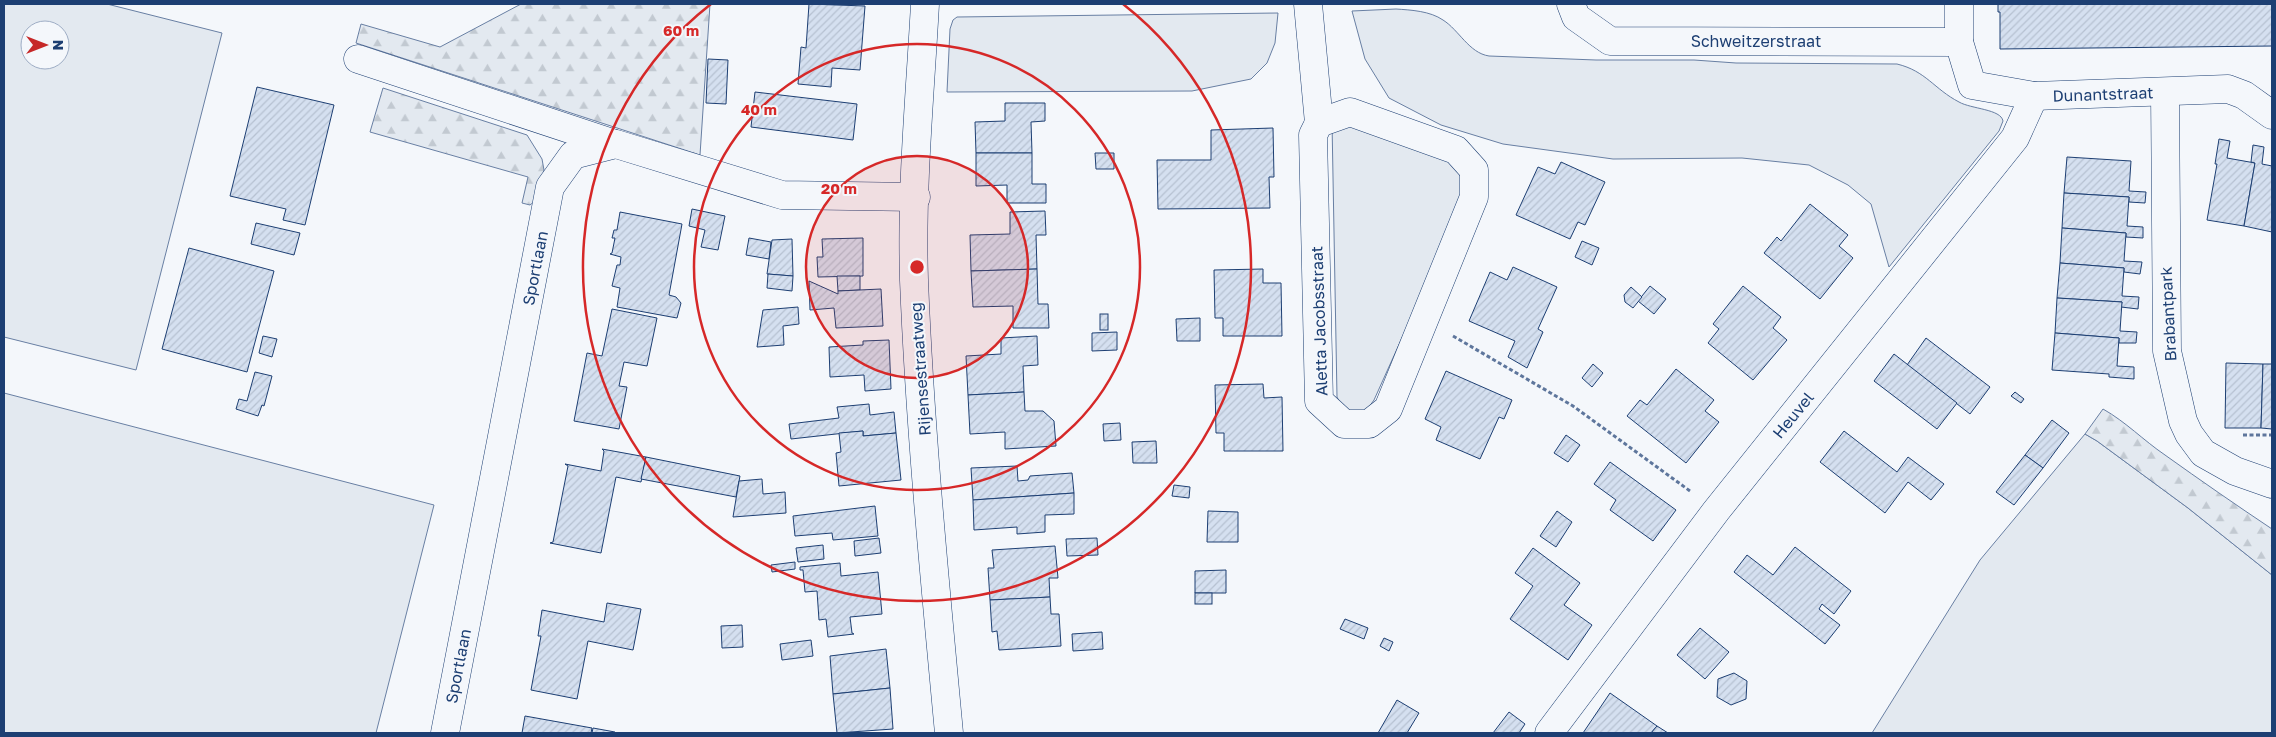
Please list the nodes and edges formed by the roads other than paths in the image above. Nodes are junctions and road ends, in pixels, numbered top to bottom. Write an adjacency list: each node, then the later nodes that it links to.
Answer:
1 (925, 4): 12 (street, Rijensestraatweg)
2 (1308, 4): 10 (street, Aletta Jacobsstraat)
3 (1571, 4): 5 (street, Schweitzerstraat)
4 (1959, 4): 5 (street)
5 (1959, 42): 8 (street, Dunantstraat)
6 (358, 59): 11 (street)
7 (2164, 92): 8 (street, Dunantstraat); 9 (street, Dunantstraat); 13 (street, Brabantpark)
8 (2034, 96): 16 (street, Heuvel)
9 (2272, 115)
10 (1319, 123): 10 (street, Aletta Jacobsstraat)
11 (616, 144): 12 (street); 14 (street, Sportlaan)
12 (916, 198): 15 (street, Rijensestraatweg)
13 (2272, 484)
14 (445, 733)
15 (949, 733)
16 (1549, 733)

